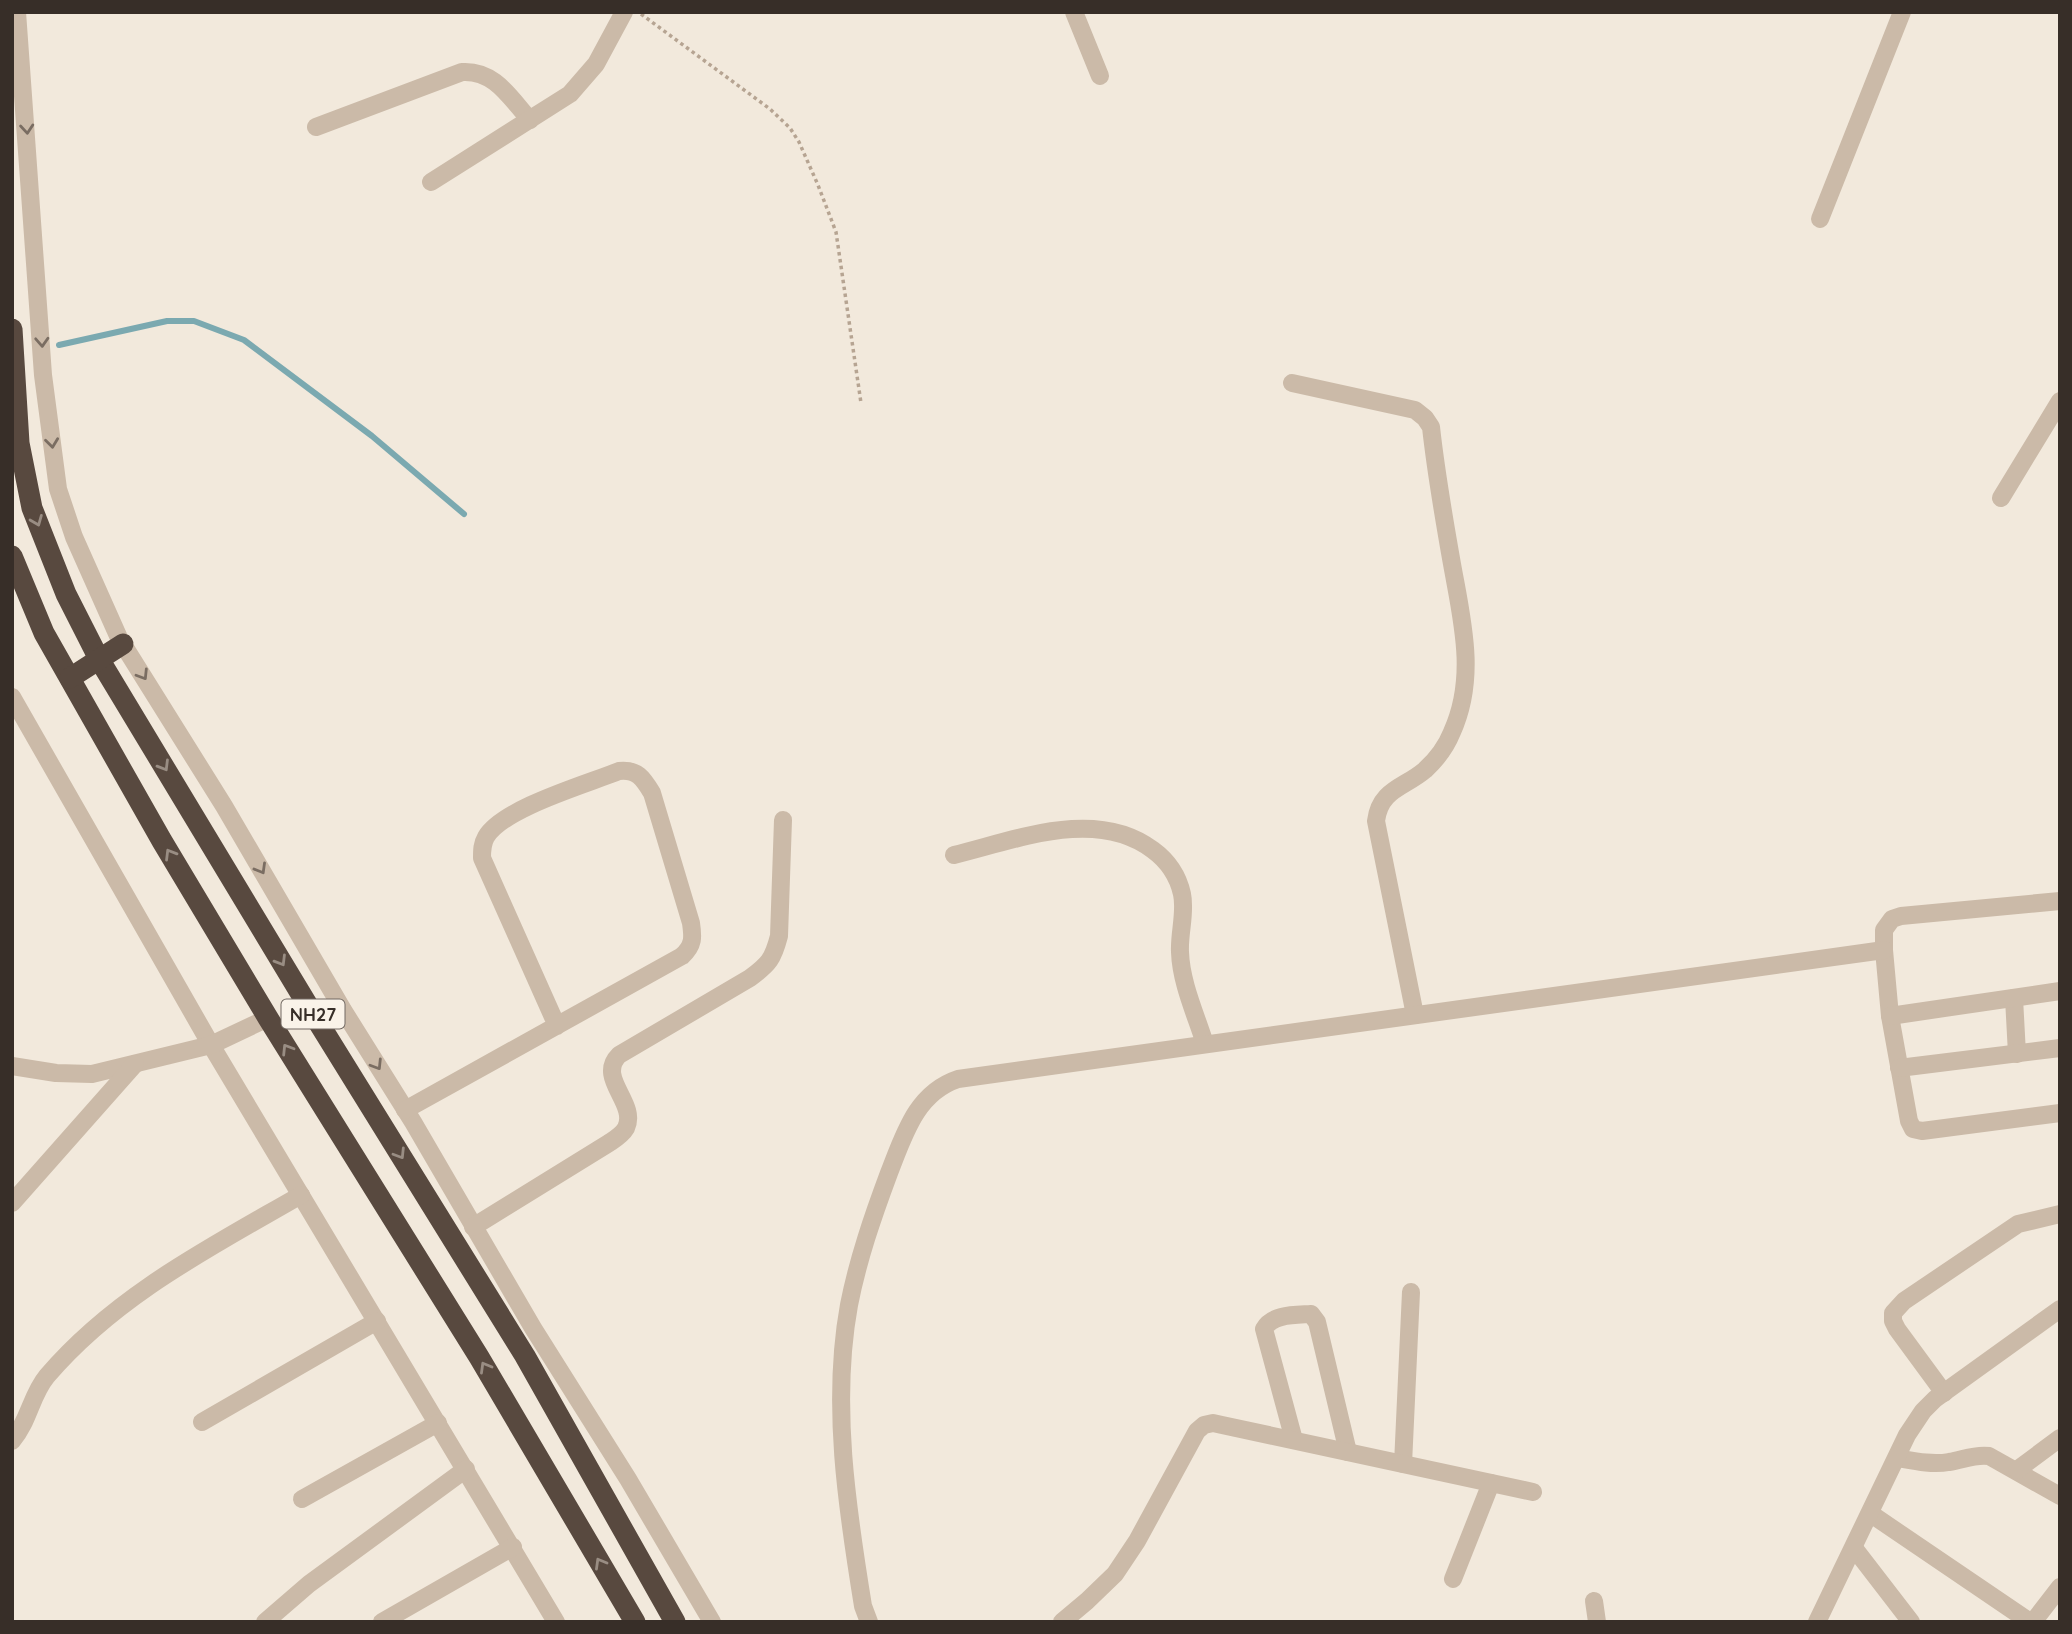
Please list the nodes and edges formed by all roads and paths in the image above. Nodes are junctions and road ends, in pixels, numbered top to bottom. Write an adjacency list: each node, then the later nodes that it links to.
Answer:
1 (17, 12): 17 (street, one-way to 17)
2 (624, 12): 7 (street)
3 (639, 12): 14 (path)
4 (1074, 12): 6 (street)
5 (1902, 12): 10 (street)
6 (1100, 76)
7 (530, 120): 8 (street); 9 (street)
8 (316, 127)
9 (431, 182)
10 (1820, 219)
11 (12, 330): 18 (highway, NH27, one-way to 18)
12 (1292, 383): 27 (street)
13 (2060, 401): 15 (street)
14 (861, 402)
15 (2001, 498)
16 (12, 556): 19 (highway, NH27)
17 (124, 644): 18 (highway); 38 (street, one-way to 38)
18 (99, 659): 19 (highway); 72 (highway, NH27, one-way to 72)
19 (70, 678): 29 (highway, NH27, one-way to 19)
20 (12, 697): 32 (street)
21 (783, 820): 43 (street)
22 (954, 855): 31 (street)
23 (2060, 901): 24 (street)
24 (1884, 950): 27 (street); 28 (street)
25 (2060, 991): 26 (street)
26 (2014, 998): 28 (street); 34 (street)
27 (1415, 1015): 31 (street)
28 (1890, 1016): 37 (street)
29 (268, 1018): 32 (street); 71 (highway, NH27, one-way to 29)
30 (556, 1026): 30 (street); 38 (street)
31 (1205, 1044): 74 (street)
32 (211, 1045): 35 (street); 40 (street)
33 (2060, 1048): 34 (street)
34 (2017, 1054): 37 (street)
35 (135, 1064): 36 (street); 41 (street)
36 (12, 1066)
37 (1899, 1068): 39 (street)
38 (405, 1110): 43 (street)
39 (2060, 1112)
40 (301, 1195): 46 (street); 52 (street)
41 (12, 1203)
42 (2060, 1214): 47 (street)
43 (473, 1227): 73 (street)
44 (1411, 1292): 55 (street)
45 (2060, 1309): 47 (street)
46 (377, 1321): 48 (street); 49 (street)
47 (1944, 1393): 54 (street)
48 (202, 1422)
49 (438, 1423): 56 (street); 61 (street)
50 (2060, 1438): 57 (street)
51 (1294, 1440): 53 (street); 53 (street); 75 (street)
52 (12, 1441)
53 (1348, 1452): 55 (street)
54 (1897, 1458): 57 (street); 62 (street)
55 (1403, 1464): 58 (street)
56 (466, 1469): 63 (street); 68 (street)
57 (2017, 1470): 60 (street)
58 (1491, 1483): 59 (street); 65 (street)
59 (1534, 1492)
60 (2060, 1496)
61 (302, 1499)
62 (1871, 1514): 64 (street); 79 (street)
63 (513, 1546): 69 (street); 70 (street)
64 (1854, 1548): 77 (street); 78 (street)
65 (1453, 1579)
66 (2060, 1587): 79 (street)
67 (1594, 1601): 76 (street)
68 (265, 1622)
69 (382, 1622)
70 (556, 1622)
71 (635, 1622)
72 (675, 1622)
73 (712, 1622)
74 (869, 1622)
75 (1062, 1622)
76 (1597, 1622)
77 (1817, 1622)
78 (1911, 1622)
79 (2032, 1622)

